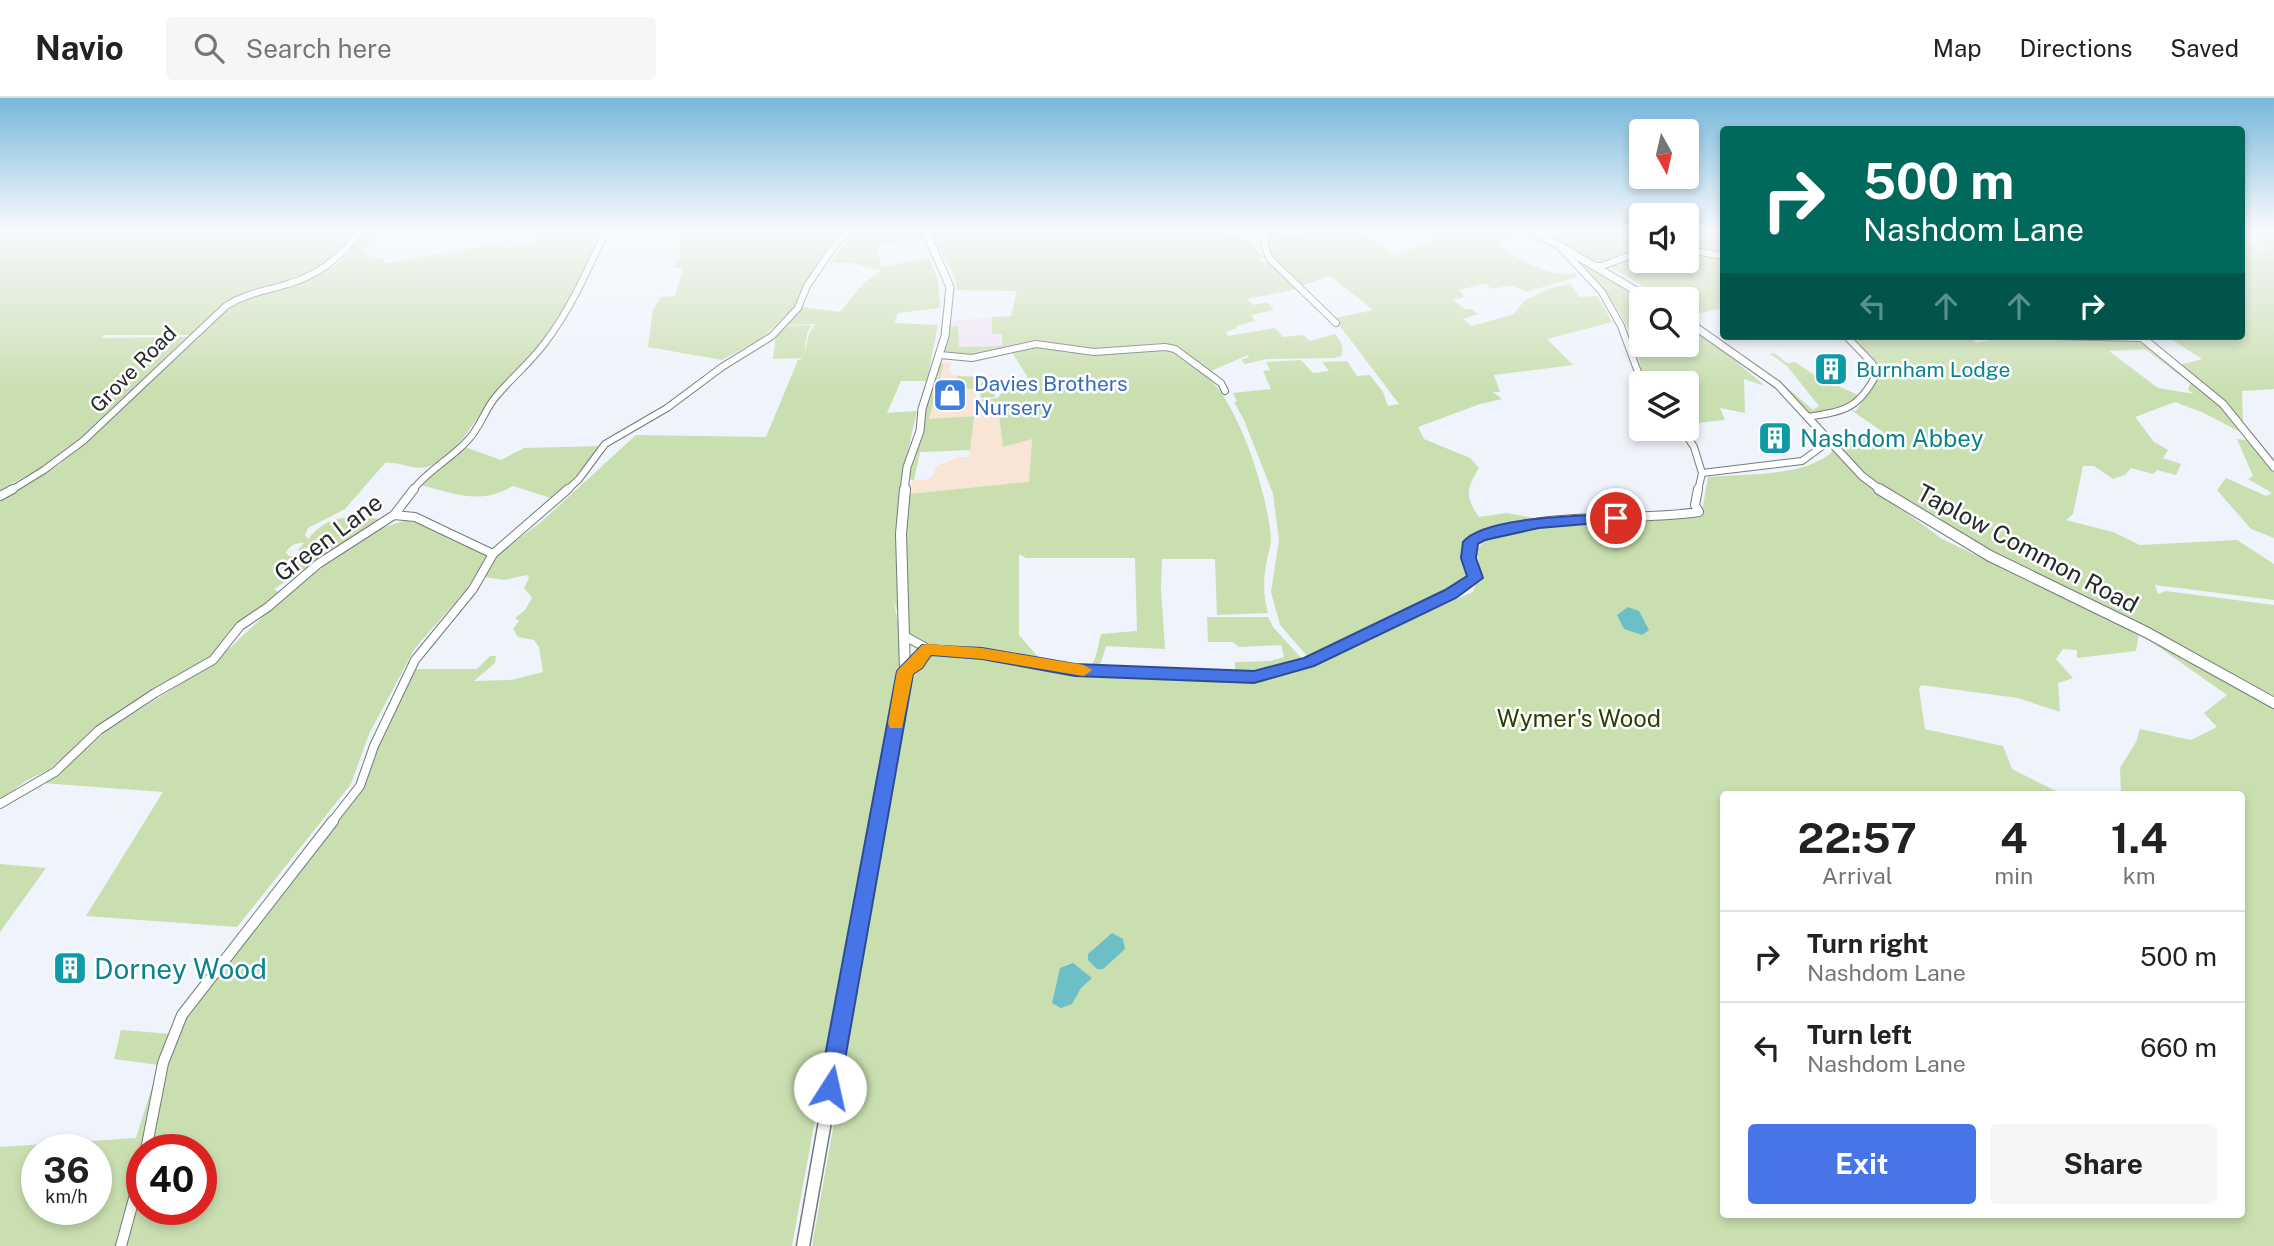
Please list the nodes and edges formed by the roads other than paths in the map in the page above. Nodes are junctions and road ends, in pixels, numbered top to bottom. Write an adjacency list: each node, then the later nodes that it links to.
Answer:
1 (292, 284): 19 (street, Grove Road)
2 (581, 284): 20 (street, Green Lane)
3 (809, 284): 21 (street)
4 (948, 284): 11 (street)
5 (1295, 284): 7 (street)
6 (1594, 284): 12 (street)
7 (1336, 323)
8 (1699, 329): 14 (street, Taplow Common Road)
9 (1850, 340): 14 (street)
10 (2144, 340): 17 (street)
11 (943, 358): 13 (street); 22 (street)
12 (1638, 371)
13 (1225, 391)
14 (1807, 417): 16 (street, Taplow Common Road)
15 (1690, 441): 18 (street)
16 (1828, 442): 18 (street); 25 (street, Taplow Common Road)
17 (2274, 467)
18 (1702, 473): 23 (street)
19 (0, 496)
20 (394, 515): 21 (street); 26 (street, Green Lane)
21 (493, 554): 27 (street)
22 (903, 635): 23 (street); 24 (street)
23 (928, 649): 24 (street)
24 (905, 671): 30 (street)
25 (2274, 703)
26 (0, 804)
27 (149, 1134)
28 (127, 1225): 29 (street)
29 (121, 1246)
30 (803, 1246)

